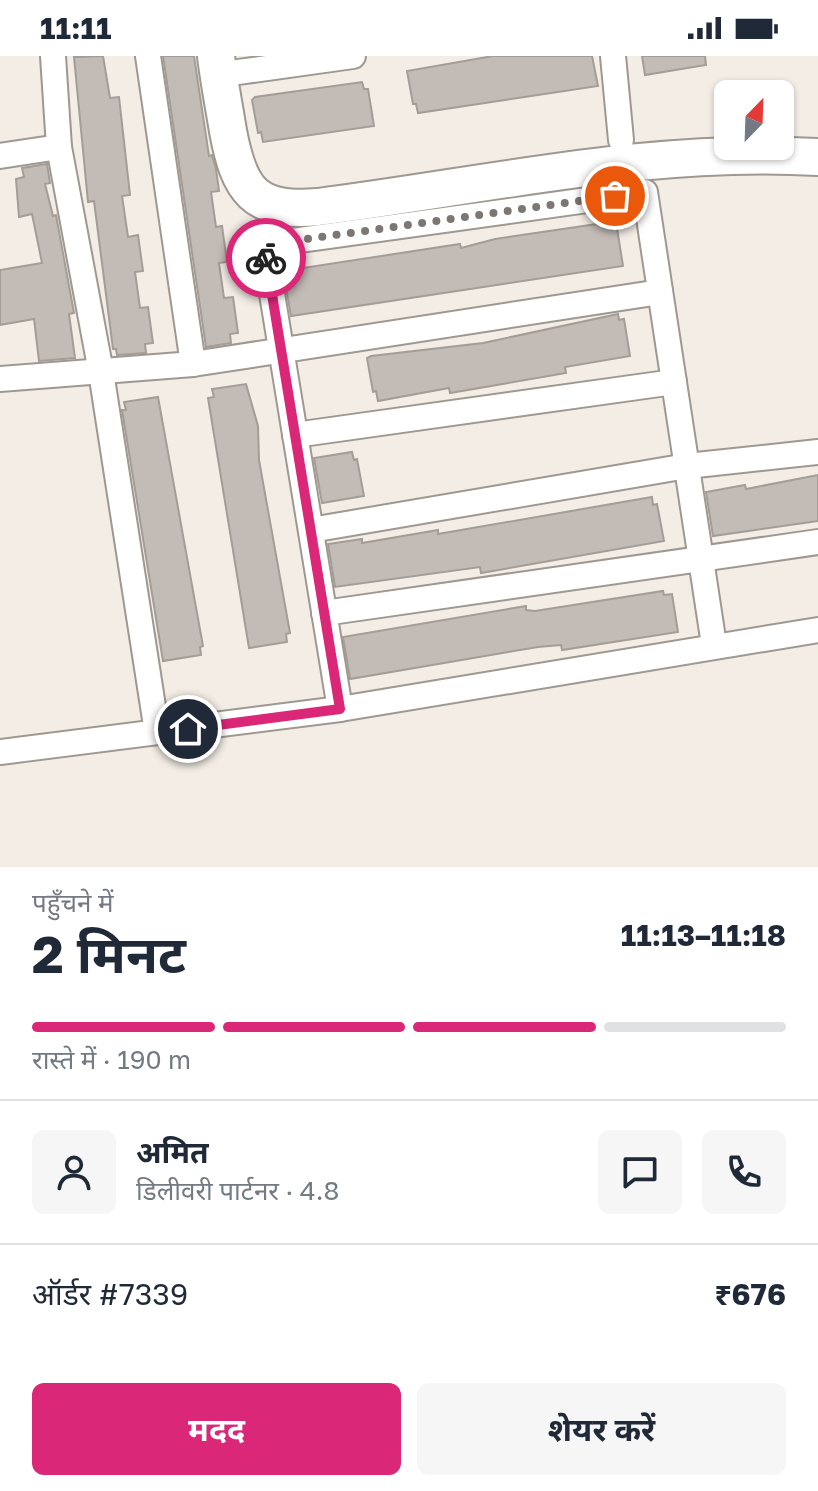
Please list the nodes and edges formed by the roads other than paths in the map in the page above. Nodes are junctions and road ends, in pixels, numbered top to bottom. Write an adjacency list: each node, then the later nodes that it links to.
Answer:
1 (53, 56): 9 (street)
2 (148, 56): 15 (street)
3 (353, 56): 5 (street)
4 (613, 56): 12 (street)
5 (230, 61): 12 (main road)
6 (794, 133): 7 (main road)
7 (818, 134)
8 (714, 135): 12 (main road)
9 (59, 147): 10 (street); 16 (street)
10 (0, 156)
11 (818, 157): 12 (main road)
12 (635, 165): 13 (street); 14 (street)
13 (660, 292): 14 (street); 18 (street)
14 (281, 351): 15 (street); 19 (street)
15 (193, 364): 16 (street)
16 (101, 372): 17 (street); 29 (street)
17 (0, 379)
18 (674, 382): 19 (street); 21 (street)
19 (295, 435): 22 (street)
20 (818, 452): 21 (street)
21 (687, 466): 22 (street); 24 (street)
22 (311, 530): 25 (street)
23 (818, 542): 24 (street)
24 (700, 558): 25 (street); 27 (street)
25 (324, 613): 28 (street)
26 (818, 630): 27 (street)
27 (714, 645): 28 (street)
28 (340, 709): 29 (street)
29 (157, 732): 30 (street)
30 (0, 752)

